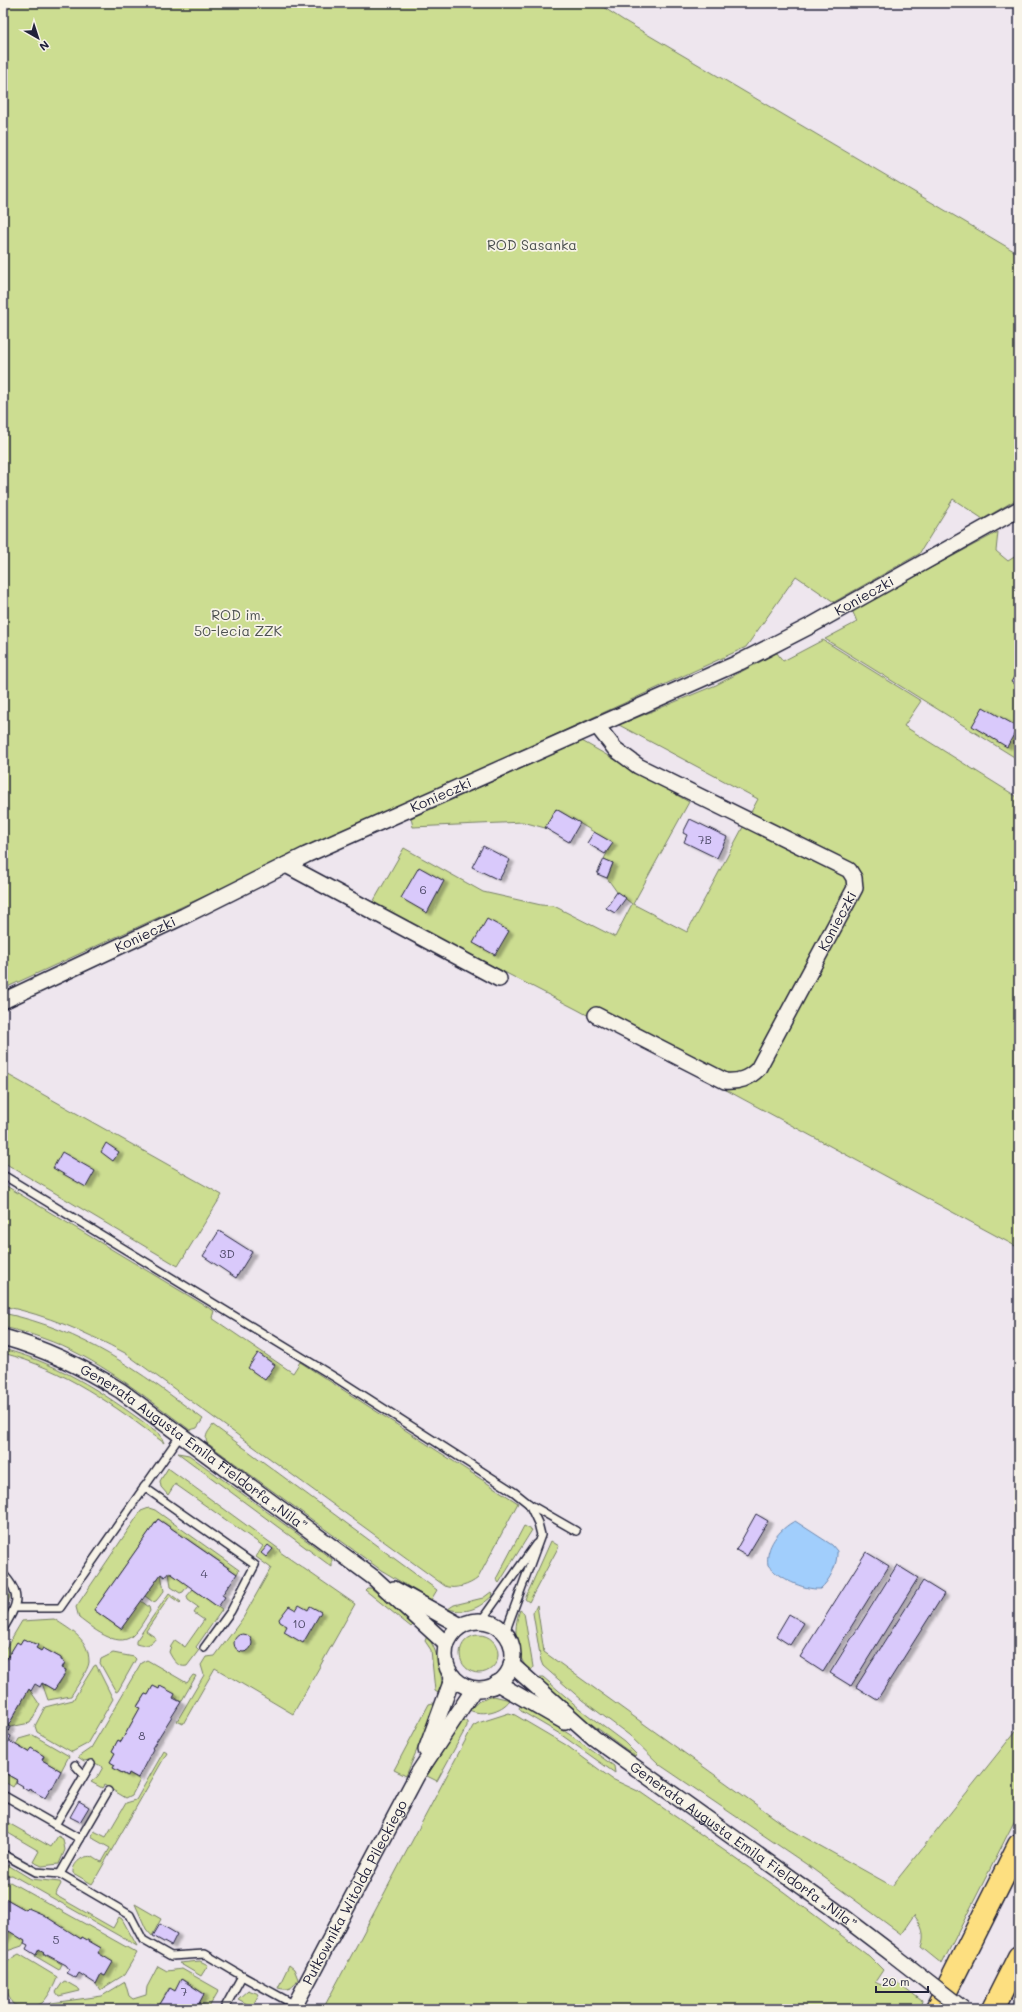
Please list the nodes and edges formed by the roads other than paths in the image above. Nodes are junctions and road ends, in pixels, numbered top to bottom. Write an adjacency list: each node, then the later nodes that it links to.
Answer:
1 (1019, 509): 2 (street, Konieczki)
2 (597, 726): 3 (street, Konieczki); 6 (street, Konieczki)
3 (286, 865): 4 (street); 5 (street, Konieczki)
4 (499, 979)
5 (3, 1001)
6 (596, 1015)
7 (3, 1175): 11 (lane)
8 (3, 1337): 9 (street, Generała Augusta Emila Fieldorfa „Nila”)
9 (180, 1436): 10 (lane); 15 (street, Generała Augusta Emila Fieldorfa „Nila”)
10 (144, 1486): 16 (lane); 22 (lane)
11 (529, 1504): 12 (lane); 13 (lane)
12 (576, 1532)
13 (542, 1535): 17 (lane); 20 (lane)
14 (3, 1574): 16 (lane)
15 (374, 1578): 18 (street, Generała Augusta Emila Fieldorfa „Nila”); 21 (street, Generała Augusta Emila Fieldorfa „Nila”)
16 (16, 1608): 19 (lane)
17 (481, 1621): 18 (street); 20 (street)
18 (461, 1626): 21 (street)
19 (3, 1629)
20 (505, 1633): 23 (street)
21 (446, 1644): 24 (street)
22 (204, 1648)
23 (511, 1664): 25 (street); 27 (street, Generała Augusta Emila Fieldorfa „Nila”)
24 (453, 1677): 26 (street); 31 (street, Pułkownika Witolda Pileckiego)
25 (497, 1683): 26 (street); 27 (street, Generała Augusta Emila Fieldorfa „Nila”)
26 (474, 1689): 31 (street, Pułkownika Witolda Pileckiego)
27 (594, 1738): 44 (street, Generała Augusta Emila Fieldorfa „Nila”, bridge)
28 (91, 1764): 30 (lane)
29 (75, 1765): 30 (lane)
30 (84, 1775): 34 (lane)
31 (417, 1775): 41 (street, Pułkownika Witolda Pileckiego)
32 (108, 1791): 35 (lane)
33 (3, 1795): 34 (lane)
34 (55, 1825): 35 (lane)
35 (80, 1840): 38 (lane)
36 (1019, 1845): 43 (main road)
37 (3, 1854): 38 (lane)
38 (60, 1874): 40 (lane)
39 (1019, 1958): 45 (main road)
40 (242, 1976): 41 (lane); 42 (lane)
41 (294, 2007)
42 (224, 2009)
43 (937, 2009)
44 (963, 2009)
45 (993, 2009)

